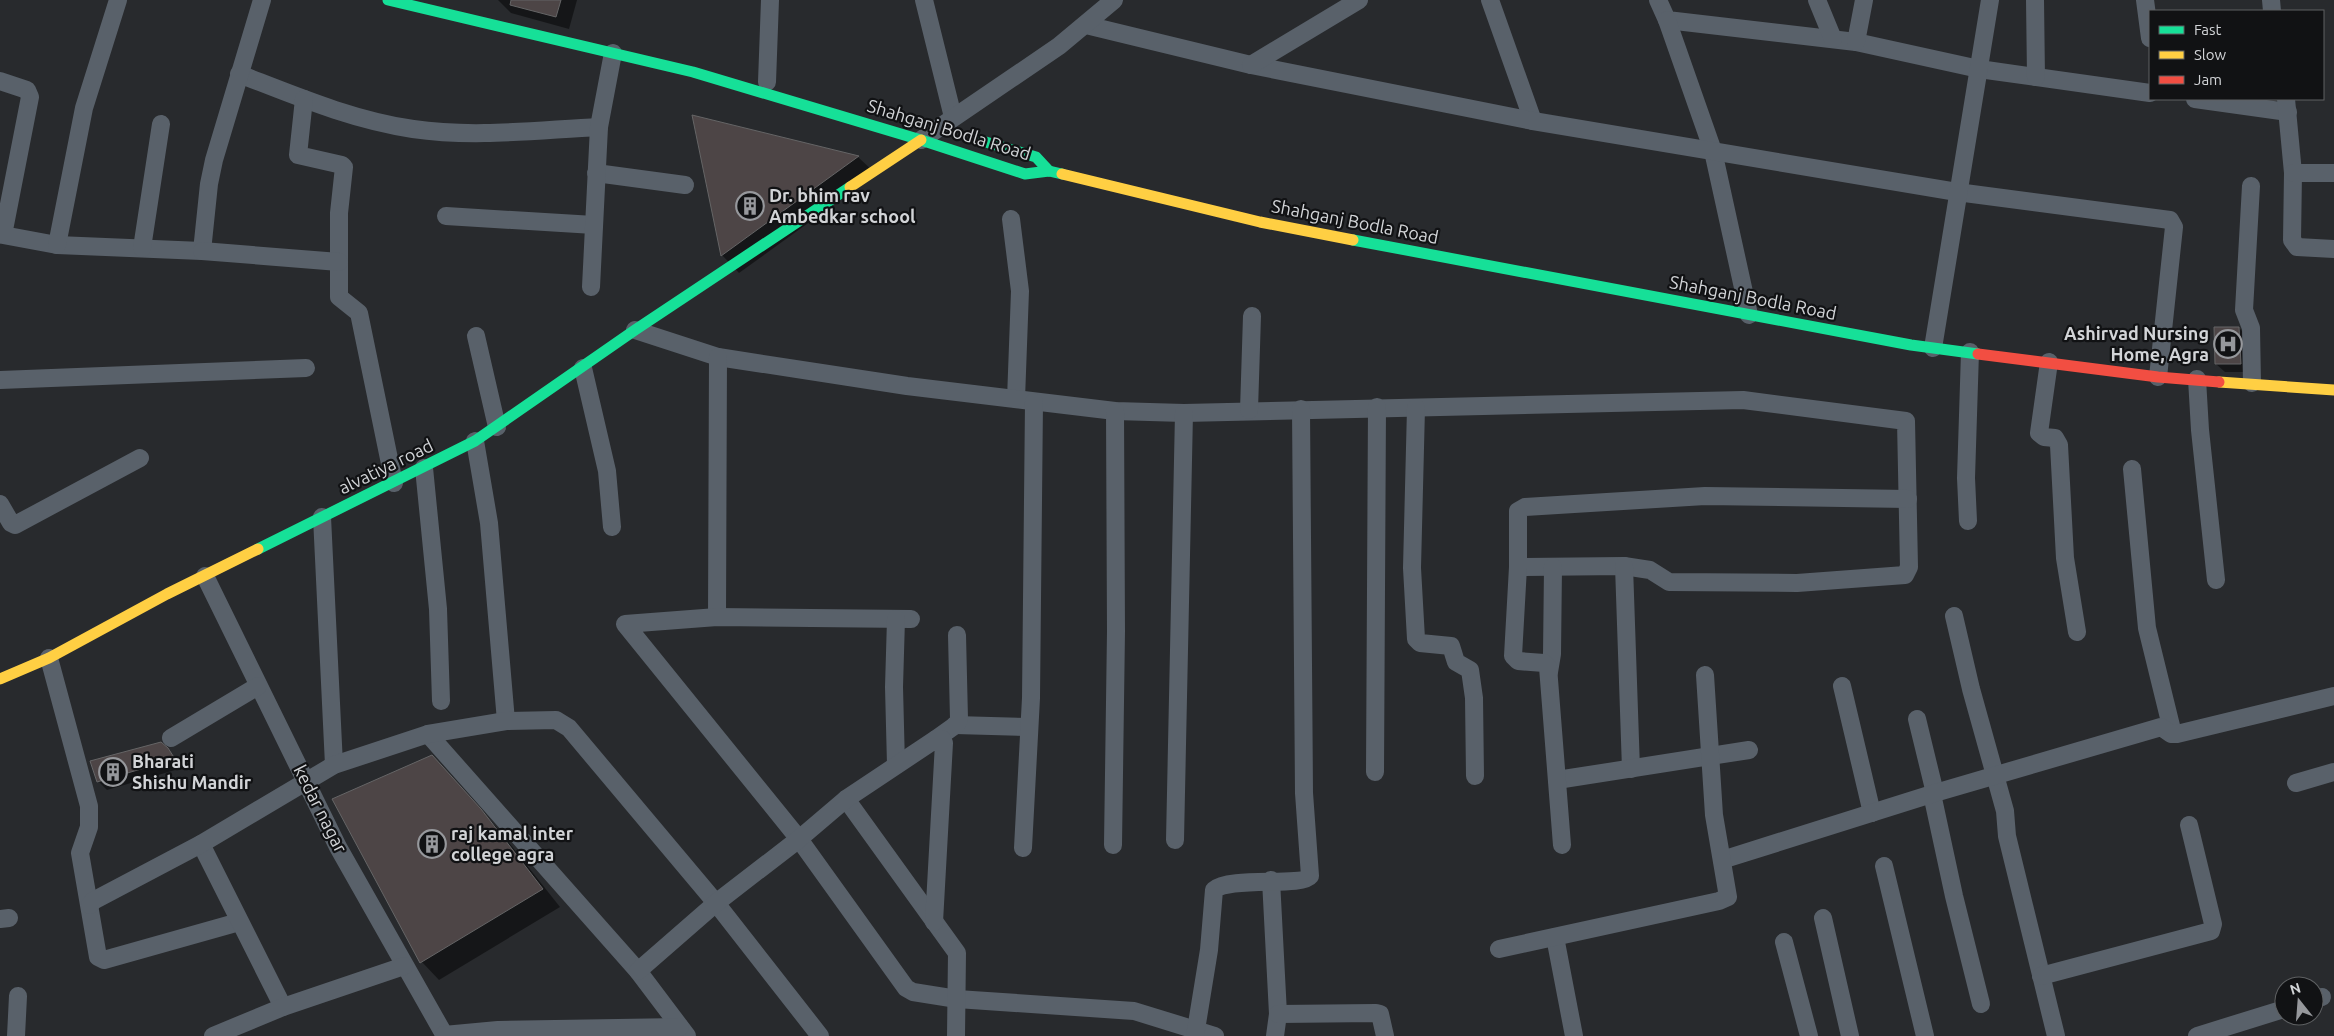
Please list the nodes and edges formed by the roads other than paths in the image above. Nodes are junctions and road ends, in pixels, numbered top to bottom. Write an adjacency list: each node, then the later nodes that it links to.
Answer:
1 (118, 0): 49 (street)
2 (262, 0): 24 (street)
3 (388, 0): 21 (main road, Shahganj Bodla Road)
4 (439, 0): 27 (main road)
5 (770, 0): 27 (street)
6 (924, 0): 35 (street)
7 (1114, 0): 17 (street)
8 (1359, 0): 22 (street)
9 (1490, 0): 32 (street)
10 (1658, 0): 16 (street)
11 (1817, 0): 19 (street)
12 (1864, 0): 20 (street)
13 (1990, 0): 23 (street)
14 (2035, 0): 25 (street)
15 (2145, 0): 18 (street)
16 (1667, 20): 19 (street); 37 (street)
17 (1086, 25): 22 (street); 35 (street)
18 (2149, 30)
19 (1833, 39): 20 (street)
20 (1856, 42): 23 (street)
21 (613, 53): 34 (street); 36 (main road, Shahganj Bodla Road)
22 (1251, 65): 32 (street)
23 (1979, 69): 25 (street); 44 (street)
24 (239, 74): 29 (street); 52 (street)
25 (2036, 77): 28 (street)
26 (0, 81): 48 (street)
27 (772, 83)
28 (2149, 92)
29 (304, 99): 34 (street); 53 (street)
30 (2210, 100): 31 (street)
31 (2287, 105): 40 (street)
32 (1534, 121): 37 (street)
33 (161, 124): 50 (street)
34 (599, 127): 39 (street)
35 (958, 129): 36 (street); 38 (main road)
36 (927, 131): 38 (main road, Shahganj Bodla Road); 57 (main road, alvatiya road)
37 (1713, 152): 44 (street); 55 (street)
38 (1049, 171): 55 (main road, Shahganj Bodla Road)
39 (596, 173): 42 (street); 47 (street)
40 (2293, 173): 41 (street); 51 (street)
41 (2334, 173)
42 (685, 185)
43 (2251, 186): 68 (street)
44 (1957, 192): 59 (street); 65 (street)
45 (446, 216): 47 (street)
46 (1011, 219): 70 (street)
47 (594, 225): 54 (street)
48 (1, 242): 49 (street)
49 (57, 245): 50 (street)
50 (142, 248): 52 (street)
51 (2334, 249)
52 (202, 251): 53 (street)
53 (338, 262): 83 (street)
54 (591, 287)
55 (1748, 315): 59 (main road, Shahganj Bodla Road)
56 (1252, 316): 75 (street)
57 (635, 330): 61 (street); 64 (main road, alvatiya road)
58 (476, 336): 78 (street)
59 (1933, 348): 60 (main road, Shahganj Bodla Road)
60 (1970, 352): 62 (main road, Shahganj Bodla Road); 87 (street)
61 (718, 357): 70 (street); 95 (street)
62 (2049, 362): 65 (main road, Shahganj Bodla Road); 96 (street)
63 (306, 368): 67 (street)
64 (583, 368): 78 (main road, alvatiya road); 88 (street)
65 (2158, 377): 66 (main road, Shahganj Bodla Road)
66 (2197, 379): 68 (main road, Shahganj Bodla Road); 93 (street)
67 (0, 380)
68 (2252, 383): 69 (main road, Shahganj Bodla Road)
69 (2334, 390)
70 (1016, 399): 71 (street)
71 (1034, 402): 76 (street); 109 (street)
72 (1377, 407): 73 (street); 74 (street); 119 (street)
73 (1416, 408): 84 (street); 122 (street)
74 (1301, 409): 75 (street); 138 (street)
75 (1248, 410): 77 (street)
76 (1115, 411): 77 (street); 133 (street)
77 (1184, 414): 131 (street)
78 (497, 427): 79 (main road, alvatiya road)
79 (475, 441): 81 (main road, alvatiya road); 107 (street)
80 (140, 458): 85 (street)
81 (424, 468): 83 (main road, alvatiya road); 105 (street)
82 (2132, 469): 111 (street)
83 (394, 483): 86 (main road, alvatiya road)
84 (1908, 499): 89 (street); 90 (street)
85 (0, 506)
86 (322, 517): 92 (main road, alvatiya road); 116 (street)
87 (1968, 521)
88 (612, 526)
89 (1624, 566): 91 (street); 118 (street)
90 (1518, 567): 91 (street); 99 (street)
91 (1552, 567): 99 (street)
92 (205, 576): 98 (main road, alvatiya road); 102 (street, kedar nagar)
93 (2216, 580)
94 (1954, 616): 121 (street)
95 (717, 618): 117 (street); 130 (street)
96 (2077, 632)
97 (957, 635): 108 (street)
98 (49, 658): 101 (main road, alvatiya road); 140 (street)
99 (1549, 672): 124 (street)
100 (1705, 675): 115 (street)
101 (0, 679)
102 (258, 686): 112 (street); 123 (street, kedar nagar)
103 (1842, 686): 128 (street)
104 (2334, 696): 111 (street)
105 (441, 701)
106 (1917, 719): 126 (street)
107 (506, 721): 110 (street); 139 (street)
108 (955, 725): 109 (street); 113 (street)
109 (1029, 728): 135 (street)
110 (428, 734): 116 (street); 148 (street)
111 (2173, 734): 121 (street)
112 (171, 738)
113 (936, 738): 117 (street); 143 (street)
114 (1749, 750): 115 (street)
115 (1711, 756): 118 (street); 136 (street)
116 (334, 765): 123 (street)
117 (896, 766): 127 (street)
118 (1631, 769): 124 (street)
119 (1375, 772)
120 (2334, 772): 125 (street)
121 (1995, 775): 126 (street); 149 (street)
122 (1475, 776)
123 (306, 780): 132 (street); 147 (street, kedar nagar)
124 (1557, 780): 134 (street)
125 (2296, 783)
126 (1933, 793): 128 (street); 152 (street)
127 (846, 799): 130 (street); 143 (street)
128 (1872, 813): 136 (street)
129 (2190, 825): 149 (street)
130 (799, 839): 139 (street); 151 (street)
131 (1175, 840)
132 (201, 844): 140 (street); 142 (street)
133 (1113, 845)
134 (1562, 846)
135 (1023, 848)
136 (1722, 860): 144 (street)
137 (1884, 866): 169 (street)
138 (1271, 880): 155 (street); 157 (street)
139 (716, 903): 148 (street); 161 (street)
140 (90, 905): 142 (street)
141 (1823, 918): 168 (street)
142 (239, 922): 153 (street)
143 (934, 922): 151 (street)
144 (1555, 937): 146 (street); 166 (street)
145 (1784, 942): 167 (street)
146 (1499, 949)
147 (404, 966): 153 (street); 158 (street, kedar nagar)
148 (638, 971): 156 (street)
149 (2041, 976): 170 (street)
150 (18, 996): 159 (street)
151 (957, 998): 157 (street); 162 (street)
152 (1981, 1004)
153 (283, 1006): 160 (street)
154 (2274, 1012): 171 (street)
155 (1278, 1014): 164 (street); 165 (street)
156 (683, 1032): 158 (street)
157 (1196, 1033): 163 (street)
158 (444, 1035)
159 (16, 1036)
160 (213, 1036)
161 (820, 1036)
162 (956, 1036)
163 (1215, 1036)
164 (1275, 1036)
165 (1385, 1036)
166 (1574, 1036)
167 (1809, 1036)
168 (1850, 1036)
169 (1925, 1036)
170 (2056, 1036)
171 (2197, 1036)

